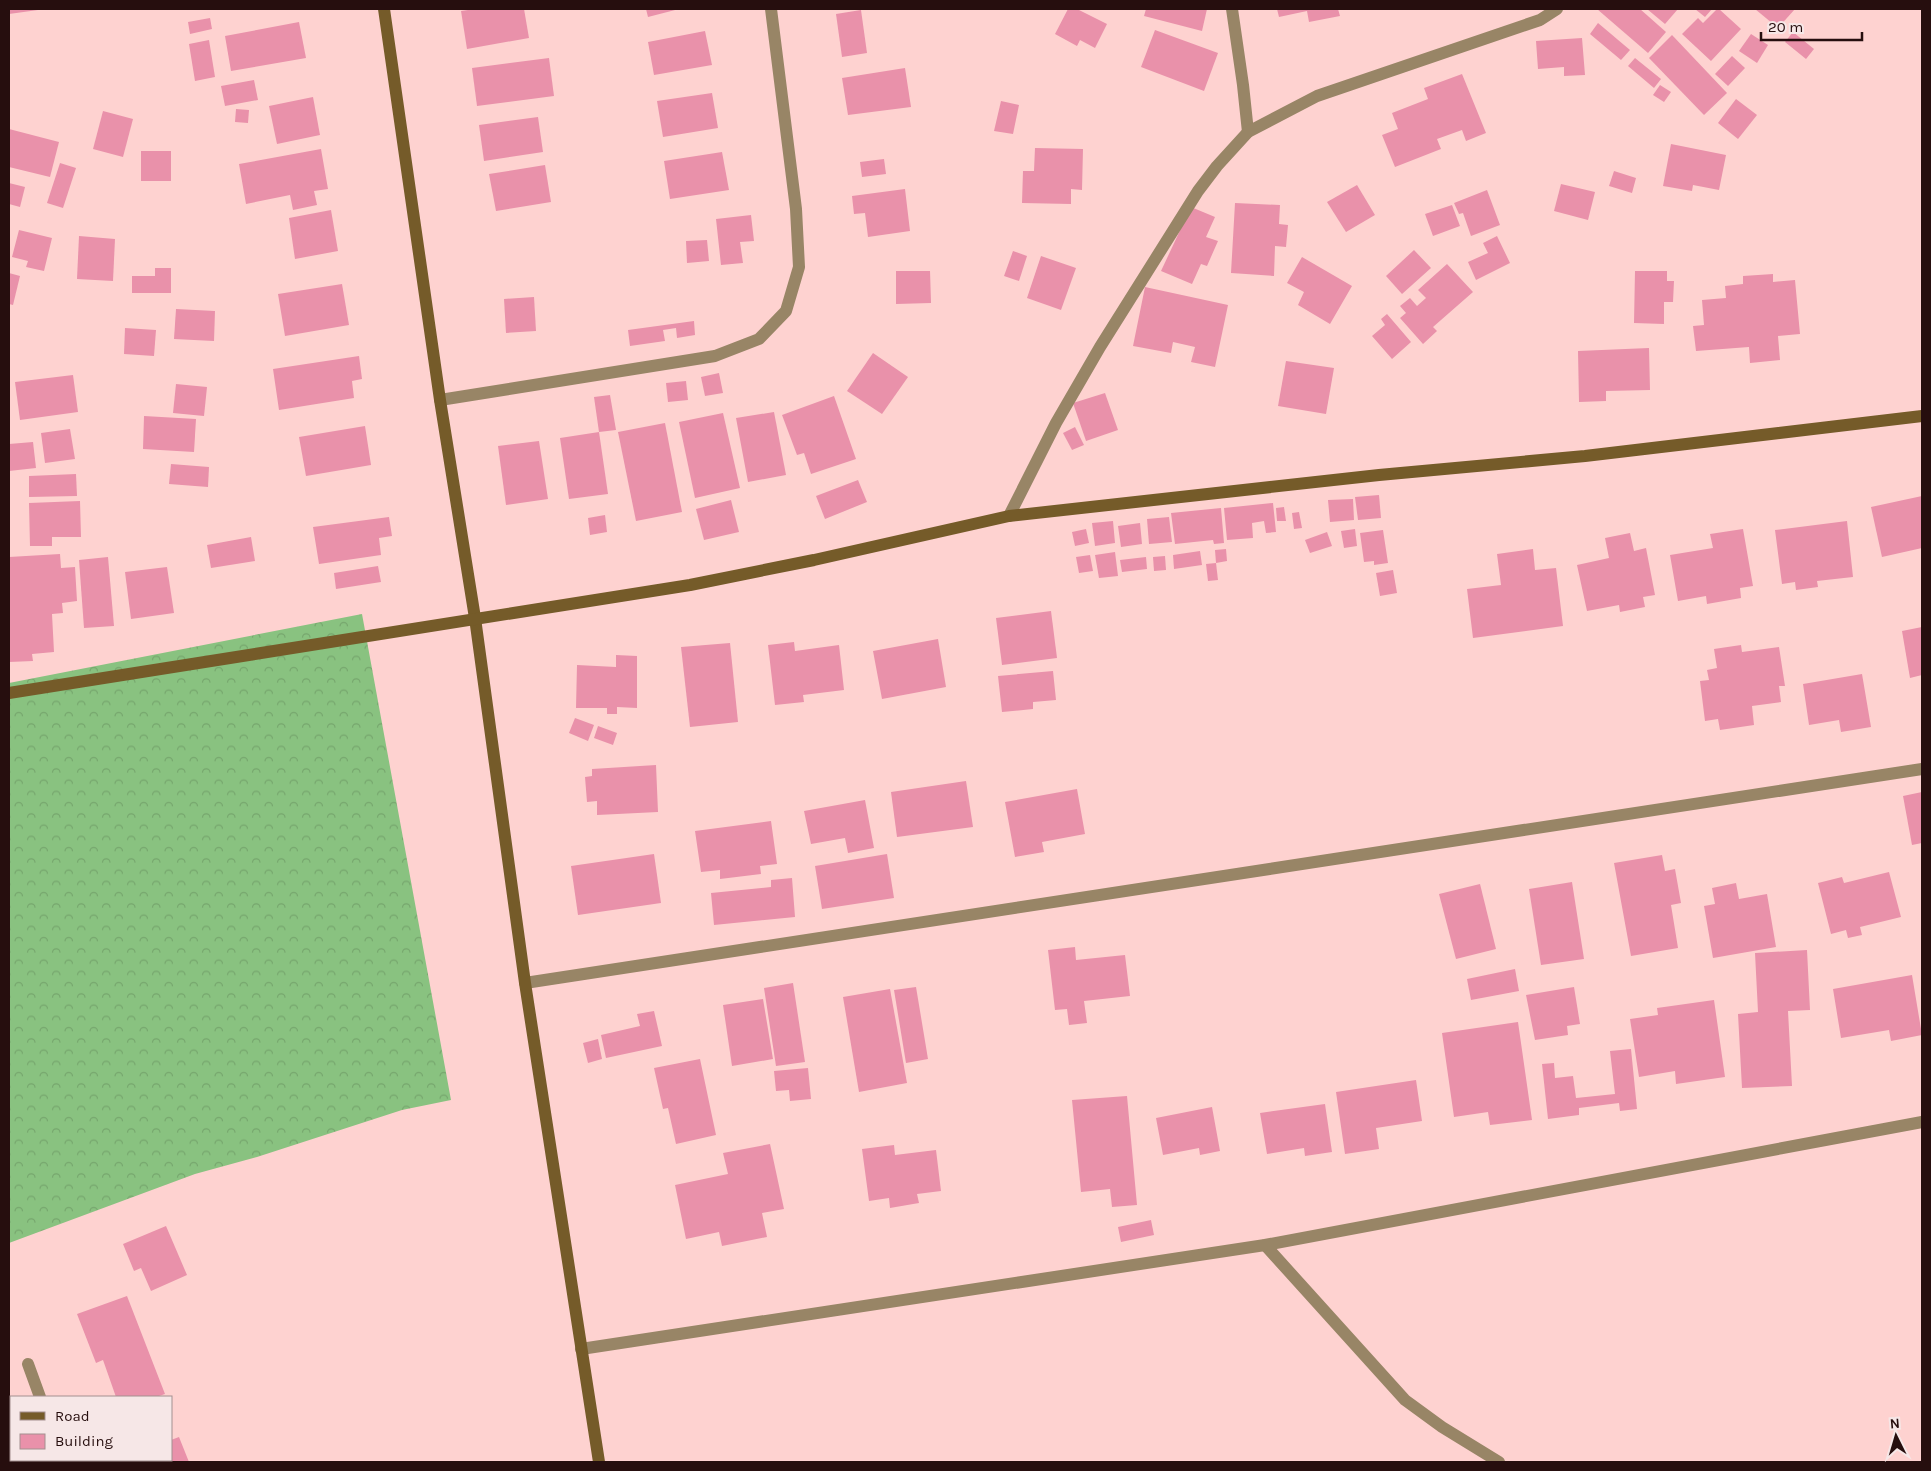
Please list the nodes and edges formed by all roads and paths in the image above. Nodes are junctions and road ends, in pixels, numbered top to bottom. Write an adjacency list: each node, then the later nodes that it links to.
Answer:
1 (384, 9): 6 (street)
2 (771, 9): 6 (street)
3 (1232, 9): 5 (street)
4 (1557, 9): 5 (street)
5 (1248, 132): 8 (street)
6 (440, 400): 9 (street)
7 (1922, 416): 8 (street)
8 (1009, 516): 9 (street)
9 (475, 618): 10 (street); 12 (street)
10 (9, 693)
11 (1922, 769): 12 (street)
12 (525, 983): 15 (street)
13 (1922, 1122): 14 (street)
14 (1265, 1245): 15 (street); 19 (street)
15 (581, 1349): 18 (street)
16 (28, 1364): 17 (street)
17 (40, 1396)
18 (599, 1462)
19 (1498, 1462)

